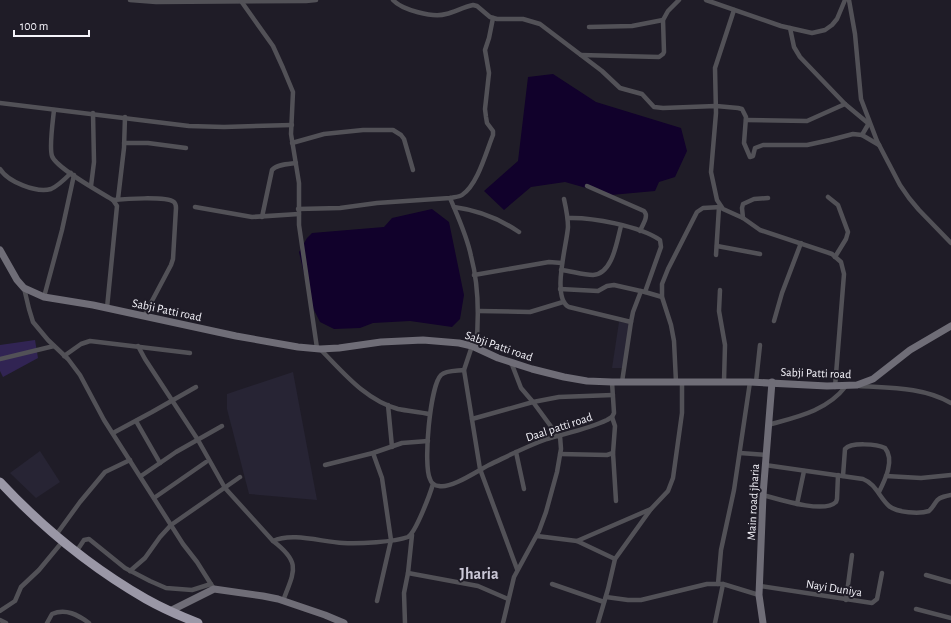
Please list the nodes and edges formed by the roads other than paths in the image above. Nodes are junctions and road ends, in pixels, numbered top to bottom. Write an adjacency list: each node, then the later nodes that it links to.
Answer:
1 (130, 0): 8 (street)
2 (316, 0): 9 (street)
3 (393, 0): 11 (street)
4 (679, 0): 12 (street)
5 (708, 0): 10 (street)
6 (844, 0): 14 (street)
7 (849, 0): 23 (street)
8 (229, 1): 9 (street)
9 (241, 1): 24 (street)
10 (734, 10): 14 (street); 18 (street)
11 (493, 18): 15 (street); 37 (street)
12 (663, 20): 13 (street); 15 (street)
13 (589, 27)
14 (790, 28): 17 (street)
15 (581, 55): 18 (street)
16 (0, 103): 19 (street)
17 (845, 104): 22 (street); 23 (street)
18 (716, 106): 22 (street); 43 (street)
19 (54, 110): 20 (street); 33 (street)
20 (93, 113): 21 (street); 34 (street)
21 (125, 117): 24 (street); 26 (street)
22 (746, 120): 25 (street)
23 (869, 123): 25 (street); 28 (street)
24 (292, 124): 27 (street)
25 (862, 135): 28 (street)
26 (124, 143): 29 (street); 39 (street)
27 (292, 143): 30 (street); 32 (street)
28 (879, 145): 52 (street)
29 (186, 148)
30 (296, 163): 44 (street); 45 (street)
31 (0, 169): 33 (street)
32 (413, 170)
33 (72, 174): 34 (street); 65 (street)
34 (91, 186): 39 (street)
35 (587, 186): 49 (street)
36 (828, 197): 57 (street)
37 (450, 198): 42 (street); 44 (street)
38 (768, 198): 47 (street)
39 (115, 199): 68 (street); 70 (street)
40 (564, 199): 46 (street)
41 (195, 207): 45 (street)
42 (454, 207): 50 (street); 60 (street)
43 (720, 207): 47 (street); 53 (street); 66 (street)
44 (298, 212): 45 (street); 78 (street)
45 (262, 217)
46 (568, 218): 48 (street); 58 (street)
47 (743, 218): 51 (street)
48 (621, 226): 49 (street); 59 (street)
49 (640, 231): 64 (street)
50 (519, 232)
51 (801, 243): 57 (street); 71 (street)
52 (951, 243)
53 (717, 246): 55 (street); 56 (street)
54 (0, 250): 61 (main road)
55 (760, 254)
56 (716, 255)
57 (836, 257): 93 (street)
58 (562, 263): 59 (street); 60 (street)
59 (561, 270): 62 (street)
60 (474, 275): 69 (street)
61 (24, 288): 65 (main road, Sabji Patti road); 75 (street)
62 (560, 289): 64 (street); 67 (street)
63 (720, 290): 87 (street)
64 (643, 291): 66 (street); 72 (street)
65 (44, 297): 68 (main road, Sabji Patti road)
66 (662, 297): 86 (street)
67 (563, 302): 69 (street); 72 (street)
68 (107, 308): 70 (main road, Sabji Patti road)
69 (479, 311): 77 (street)
70 (144, 316): 78 (main road, Sabji Patti road)
71 (774, 321)
72 (631, 322): 85 (street)
73 (951, 326): 90 (main road, Sabji Patti road)
74 (760, 345): 88 (street)
75 (54, 346): 80 (street); 81 (street)
76 (138, 346): 79 (street); 80 (street); 95 (street)
77 (474, 347): 78 (main road, Sabji Patti road); 82 (main road, Sabji Patti road); 83 (street)
78 (318, 348): 98 (street)
79 (190, 353)
80 (64, 356): 105 (street)
81 (0, 359)
82 (510, 362): 84 (main road, Sabji Patti road); 96 (street)
83 (464, 370): 99 (street); 101 (street)
84 (612, 382): 85 (main road, Sabji Patti road); 94 (street)
85 (622, 382): 86 (main road, Sabji Patti road)
86 (679, 382): 87 (main road, Sabji Patti road); 138 (street)
87 (724, 382): 88 (main road, Sabji Patti road)
88 (753, 382): 89 (main road, Sabji Patti road); 113 (street)
89 (772, 382): 93 (main road, Sabji Patti road); 103 (main road, Main road jharia)
90 (857, 385): 91 (main road, Sabji Patti road); 97 (street)
91 (846, 386): 93 (main road, Sabji Patti road); 103 (street)
92 (196, 387): 95 (street)
93 (835, 387)
94 (613, 396): 96 (street); 100 (street)
95 (172, 401): 102 (street); 107 (street)
96 (533, 402): 101 (street); 106 (street)
97 (951, 403)
98 (388, 405): 99 (street); 109 (street)
99 (429, 414): 108 (street)
100 (612, 417): 106 (street, Daal patti road); 112 (street)
101 (472, 419): 121 (street)
102 (136, 421): 105 (street); 118 (street)
103 (768, 425): 115 (main road, Main road jharia)
104 (222, 426): 107 (street)
105 (113, 432): 116 (street)
106 (559, 436): 110 (street, Daal patti road); 114 (street)
107 (198, 440): 118 (street); 130 (street)
108 (428, 441): 109 (street); 129 (street)
109 (392, 447): 111 (street)
110 (516, 452): 121 (street, Daal patti road); 131 (street)
111 (373, 453): 119 (street); 143 (street)
112 (613, 453): 114 (street); 136 (street)
113 (740, 453): 115 (street); 157 (street)
114 (560, 454): 142 (street)
115 (766, 455): 120 (main road, Main road jharia)
116 (130, 460): 124 (street); 140 (street)
117 (206, 462): 135 (street)
118 (160, 463): 124 (street)
119 (325, 465)
120 (765, 465): 122 (street); 133 (main road, Main road jharia)
121 (480, 469): 129 (street, Daal patti road); 150 (street)
122 (804, 471): 125 (street); 137 (street)
123 (951, 475): 126 (street)
124 (141, 476): 135 (street)
125 (840, 476): 126 (street); 132 (street); 137 (street)
126 (886, 476): 132 (street)
127 (240, 477): 130 (street)
128 (0, 482): 140 (highway)
129 (433, 484): 141 (street)
130 (225, 488): 139 (street); 145 (street)
131 (524, 489)
132 (879, 492): 134 (street)
133 (763, 494): 137 (street); 159 (main road, Main road jharia)
134 (951, 494)
135 (154, 498): 139 (street)
136 (616, 501)
137 (797, 504)
138 (651, 509): 146 (street); 149 (street)
139 (172, 525): 151 (street); 158 (street)
140 (56, 535): 144 (highway)
141 (412, 535): 143 (street); 153 (street)
142 (536, 536): 146 (street); 150 (street)
143 (391, 540): 145 (street); 165 (street)
144 (64, 541): 147 (highway); 167 (street)
145 (273, 541): 164 (street)
146 (577, 541): 149 (street)
147 (76, 552): 151 (street); 168 (highway)
148 (852, 555): 163 (street)
149 (615, 559): 162 (street)
150 (517, 569): 161 (street)
151 (130, 571): 158 (street)
152 (882, 572): 163 (street, Nayi Duniya)
153 (408, 573): 161 (street); 177 (street)
154 (926, 575): 155 (street)
155 (951, 582)
156 (552, 584): 162 (street)
157 (720, 584): 160 (street); 162 (street); 180 (street)
158 (213, 586): 164 (main road); 168 (main road)
159 (760, 586): 160 (main road, Main road jharia); 163 (street, Nayi Duniya)
160 (759, 596): 181 (main road, Main road jharia)
161 (508, 599): 178 (street)
162 (605, 599): 179 (street)
163 (846, 600)
164 (283, 601): 170 (main road)
165 (377, 601)
166 (916, 609): 169 (street)
167 (0, 611)
168 (170, 611): 175 (highway)
169 (951, 618)
170 (327, 619): 176 (main road)
171 (0, 620): 172 (street)
172 (6, 623)
173 (47, 623): 174 (street)
174 (89, 623)
175 (198, 623)
176 (344, 623)
177 (405, 623)
178 (503, 623)
179 (598, 623)
180 (715, 623)
181 (763, 623)

